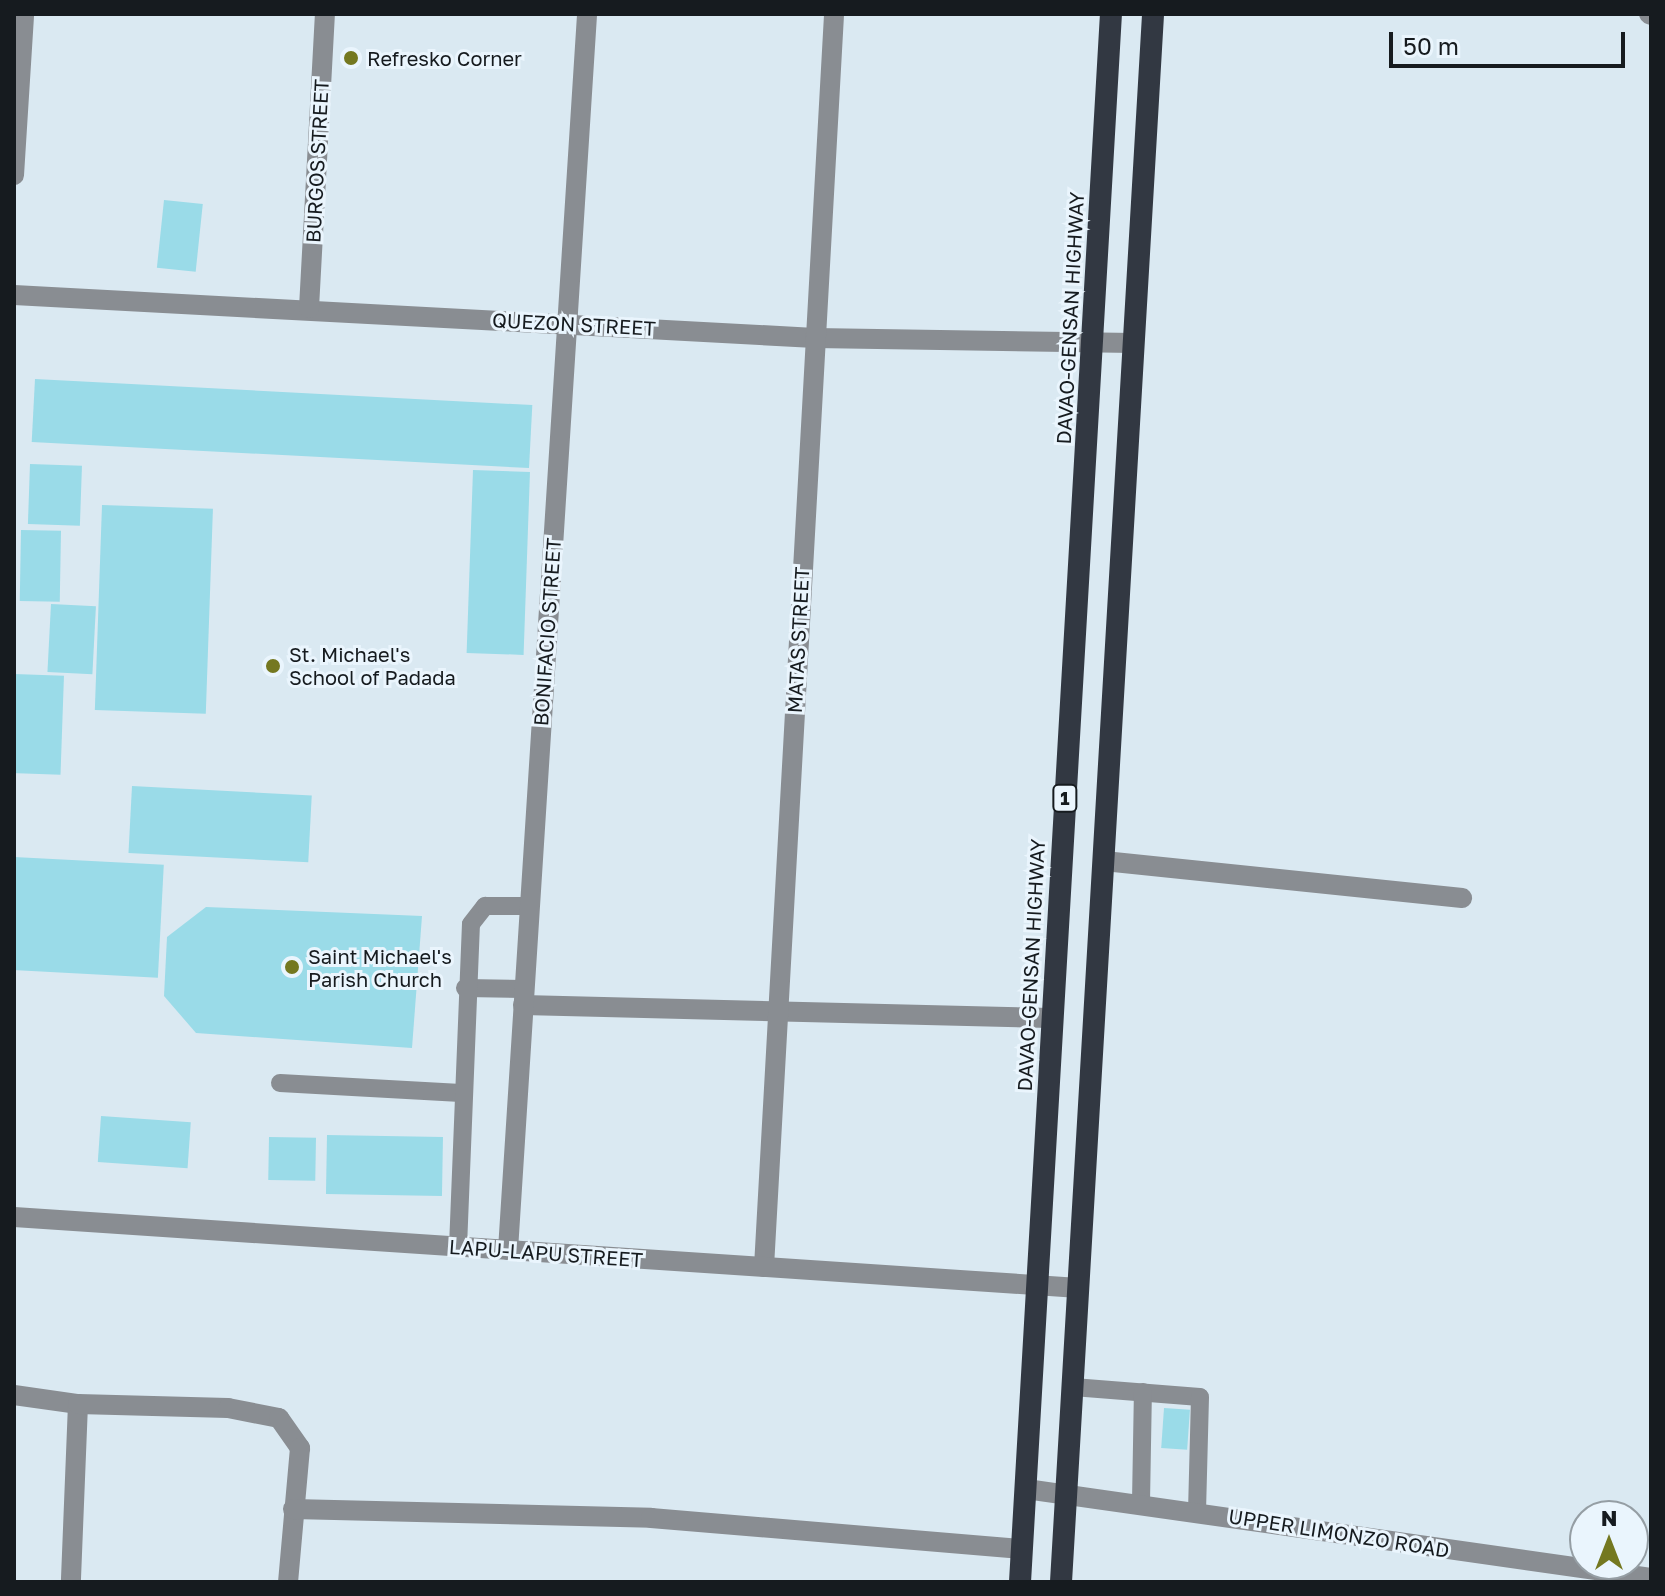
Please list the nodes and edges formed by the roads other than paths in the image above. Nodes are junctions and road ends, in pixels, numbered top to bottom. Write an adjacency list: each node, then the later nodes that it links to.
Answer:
1 (24, 14): 7 (street)
2 (325, 14): 9 (street, BURGOS STREET)
3 (587, 14): 10 (street, BONIFACIO STREET)
4 (834, 14): 11 (street, MATAS STREET)
5 (1111, 14): 12 (highway, DAVAO-GENSAN HIGHWAY / 1)
6 (1153, 14): 13 (highway, 1)
7 (14, 175)
8 (14, 295): 9 (street, QUEZON STREET)
9 (309, 308): 10 (street, QUEZON STREET)
10 (570, 324): 11 (street, QUEZON STREET); 16 (street, BONIFACIO STREET)
11 (815, 338): 12 (street, QUEZON STREET); 19 (street, MATAS STREET)
12 (1092, 342): 13 (street, QUEZON STREET); 20 (highway, DAVAO-GENSAN HIGHWAY / 1)
13 (1134, 343): 14 (highway, 1)
14 (1104, 861): 15 (street); 28 (highway, 1)
15 (1462, 898)
16 (529, 906): 17 (lane); 18 (street, BONIFACIO STREET)
17 (465, 988): 18 (lane); 22 (lane)
18 (523, 997): 19 (street); 25 (street, BONIFACIO STREET)
19 (775, 1014): 20 (street); 26 (street, MATAS STREET)
20 (1052, 1018): 27 (highway, DAVAO-GENSAN HIGHWAY / 1)
21 (280, 1083): 22 (lane)
22 (461, 1093): 24 (lane)
23 (14, 1217): 24 (street, LAPU-LAPU STREET)
24 (458, 1247): 25 (street, LAPU-LAPU STREET)
25 (508, 1250): 26 (street, LAPU-LAPU STREET)
26 (764, 1267): 27 (street, LAPU-LAPU STREET)
27 (1037, 1286): 28 (street, LAPU-LAPU STREET); 33 (highway, DAVAO-GENSAN HIGHWAY / 1)
28 (1079, 1288): 29 (highway, 1)
29 (1073, 1387): 30 (lane); 34 (highway, 1)
30 (1143, 1392): 35 (lane); 37 (lane)
31 (14, 1395): 32 (street)
32 (78, 1404): 36 (street); 40 (street)
33 (1026, 1489): 34 (street, UPPER LIMONZO ROAD); 38 (highway, DAVAO-GENSAN HIGHWAY / 1)
34 (1069, 1492): 35 (street, UPPER LIMONZO ROAD); 43 (highway, 1)
35 (1141, 1502): 37 (street, UPPER LIMONZO ROAD)
36 (293, 1509): 38 (street); 41 (street)
37 (1197, 1511): 39 (street, UPPER LIMONZO ROAD)
38 (1022, 1549): 42 (highway, DAVAO-GENSAN HIGHWAY / 1)
39 (1651, 1578)
40 (71, 1582)
41 (288, 1582)
42 (1020, 1582)
43 (1061, 1582)

